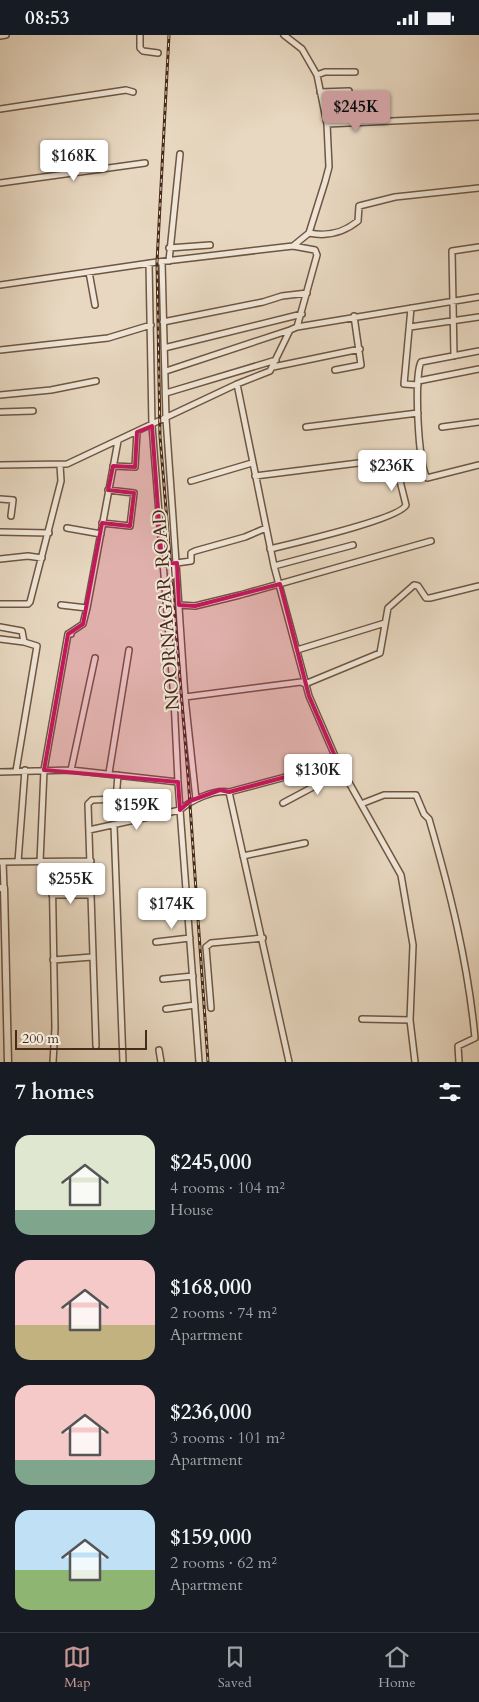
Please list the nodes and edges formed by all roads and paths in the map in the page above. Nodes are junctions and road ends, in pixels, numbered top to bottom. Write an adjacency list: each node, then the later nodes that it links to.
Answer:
1 (6, 35): 4 (street)
2 (140, 35): 5 (street)
3 (284, 35): 7 (street)
4 (0, 36)
5 (158, 53)
6 (355, 72): 7 (street)
7 (317, 75): 10 (street)
8 (349, 91): 10 (street)
9 (133, 92): 11 (street)
10 (320, 92): 13 (street)
11 (0, 109)
12 (479, 117): 13 (street)
13 (327, 124): 18 (street)
14 (180, 154): 23 (street)
15 (145, 163): 16 (street)
16 (0, 183)
17 (479, 188): 18 (street)
18 (309, 233): 21 (street)
19 (210, 245): 20 (street)
20 (193, 246): 23 (street); 24 (street)
21 (293, 246): 24 (street); 30 (street)
22 (479, 247): 32 (street)
23 (169, 248): 26 (street)
24 (194, 258): 26 (street)
25 (162, 261): 26 (street); 27 (street); 38 (street, NOORNAGAR_ROAD)
26 (169, 261)
27 (149, 263): 28 (street); 40 (street)
28 (89, 272): 29 (street); 33 (street)
29 (0, 285)
30 (307, 293): 35 (street); 38 (street)
31 (479, 297): 32 (street)
32 (454, 301): 34 (street); 39 (street)
33 (95, 305)
34 (411, 308): 36 (street); 42 (street)
35 (302, 314): 41 (street); 44 (street)
36 (354, 316): 41 (street); 45 (street)
37 (479, 317): 39 (street)
38 (163, 321): 44 (street, NOORNAGAR_ROAD)
39 (454, 322): 42 (street); 48 (street)
40 (151, 325): 46 (street); 64 (street)
41 (297, 327): 43 (street)
42 (410, 327): 55 (street)
43 (290, 330): 49 (street); 53 (street)
44 (164, 348): 53 (street, NOORNAGAR_ROAD)
45 (360, 349): 50 (street); 52 (street)
46 (0, 350)
47 (479, 351): 48 (street)
48 (454, 355): 55 (street)
49 (276, 360): 50 (street); 57 (street)
50 (274, 367): 56 (street)
51 (479, 369): 55 (street)
52 (335, 370)
53 (166, 371): 57 (street, NOORNAGAR_ROAD)
54 (96, 381): 58 (street)
55 (418, 383): 61 (street)
56 (237, 384): 62 (street); 71 (street)
57 (166, 393): 62 (street, NOORNAGAR_ROAD)
58 (0, 395)
59 (33, 411): 60 (street)
60 (0, 413)
61 (418, 413): 65 (street); 69 (street)
62 (166, 419): 64 (street); 92 (street, NOORNAGAR_ROAD)
63 (479, 422): 66 (street)
64 (152, 426): 67 (street); 93 (street)
65 (306, 427)
66 (442, 427)
67 (138, 432): 68 (street); 75 (street)
68 (118, 441): 73 (street); 75 (street)
69 (422, 455): 70 (street); 74 (street)
70 (394, 457): 76 (street); 89 (street)
71 (252, 463): 76 (street); 77 (street)
72 (0, 465): 73 (street)
73 (60, 465): 85 (street)
74 (479, 465)
75 (113, 466): 78 (street)
76 (254, 476): 82 (street)
77 (191, 481)
78 (108, 490): 81 (street); 81 (street)
79 (0, 499): 80 (street)
80 (11, 516)
81 (102, 523): 86 (street)
82 (266, 528): 89 (street); 92 (street)
83 (67, 529): 86 (street)
84 (0, 532): 85 (street)
85 (49, 533): 90 (street)
86 (101, 534): 100 (street)
87 (431, 541): 95 (street)
88 (353, 545): 94 (street)
89 (270, 549): 94 (street)
90 (42, 558): 91 (street); 97 (street)
91 (0, 559)
92 (176, 563): 93 (street); 99 (street, NOORNAGAR_ROAD)
93 (162, 565): 119 (street)
94 (274, 566): 95 (street)
95 (280, 584): 99 (street); 106 (street)
96 (479, 586): 101 (street)
97 (0, 604)
98 (60, 605): 100 (street)
99 (180, 605): 109 (street, NOORNAGAR_ROAD)
100 (87, 608): 112 (street)
101 (384, 623): 106 (street); 108 (street)
102 (0, 627): 104 (street)
103 (0, 639): 104 (street)
104 (24, 641): 114 (street)
105 (129, 650): 117 (street)
106 (297, 650): 108 (street)
107 (95, 658): 113 (street)
108 (305, 684): 109 (street); 110 (street)
109 (185, 697): 121 (street, NOORNAGAR_ROAD)
110 (338, 763): 115 (street); 120 (street)
111 (25, 770): 112 (street); 114 (street); 131 (street)
112 (44, 770): 113 (street); 132 (street)
113 (71, 770): 117 (street)
114 (16, 771): 116 (street)
115 (343, 771): 122 (street); 123 (street)
116 (0, 772)
117 (108, 773): 118 (street)
118 (118, 775): 119 (street); 126 (street)
119 (178, 782): 124 (street)
120 (229, 792): 121 (street); 128 (street)
121 (196, 799): 124 (street)
122 (283, 803)
123 (361, 804): 152 (street); 164 (street)
124 (180, 810): 125 (street); 138 (street)
125 (114, 826): 126 (street); 159 (street)
126 (89, 830): 129 (street)
127 (305, 843): 128 (street)
128 (243, 856): 140 (street)
129 (91, 861): 133 (street); 136 (street)
130 (2, 862): 131 (street); 134 (street)
131 (18, 862): 132 (street)
132 (40, 862): 133 (street)
133 (52, 862): 135 (street)
134 (2, 888): 145 (street)
135 (52, 895): 136 (street); 143 (street)
136 (91, 895): 142 (street)
137 (163, 899): 138 (street)
138 (187, 899): 139 (street)
139 (190, 938): 141 (street); 144 (street)
140 (263, 938): 149 (street); 162 (street)
141 (156, 942)
142 (92, 957): 143 (street); 155 (street)
143 (53, 960): 158 (street)
144 (193, 976): 146 (street); 148 (street)
145 (3, 977): 147 (street)
146 (163, 979)
147 (3, 1003): 154 (street)
148 (195, 1005): 150 (street); 161 (street)
149 (211, 1007)
150 (166, 1009)
151 (362, 1019): 152 (street)
152 (410, 1020): 163 (street)
153 (0, 1043): 154 (street)
154 (8, 1043): 157 (street)
155 (96, 1046)
156 (159, 1050): 160 (street)
157 (8, 1062)
158 (53, 1062)
159 (123, 1062)
160 (160, 1062)
161 (199, 1062)
162 (289, 1062)
163 (415, 1062)
164 (459, 1062)

